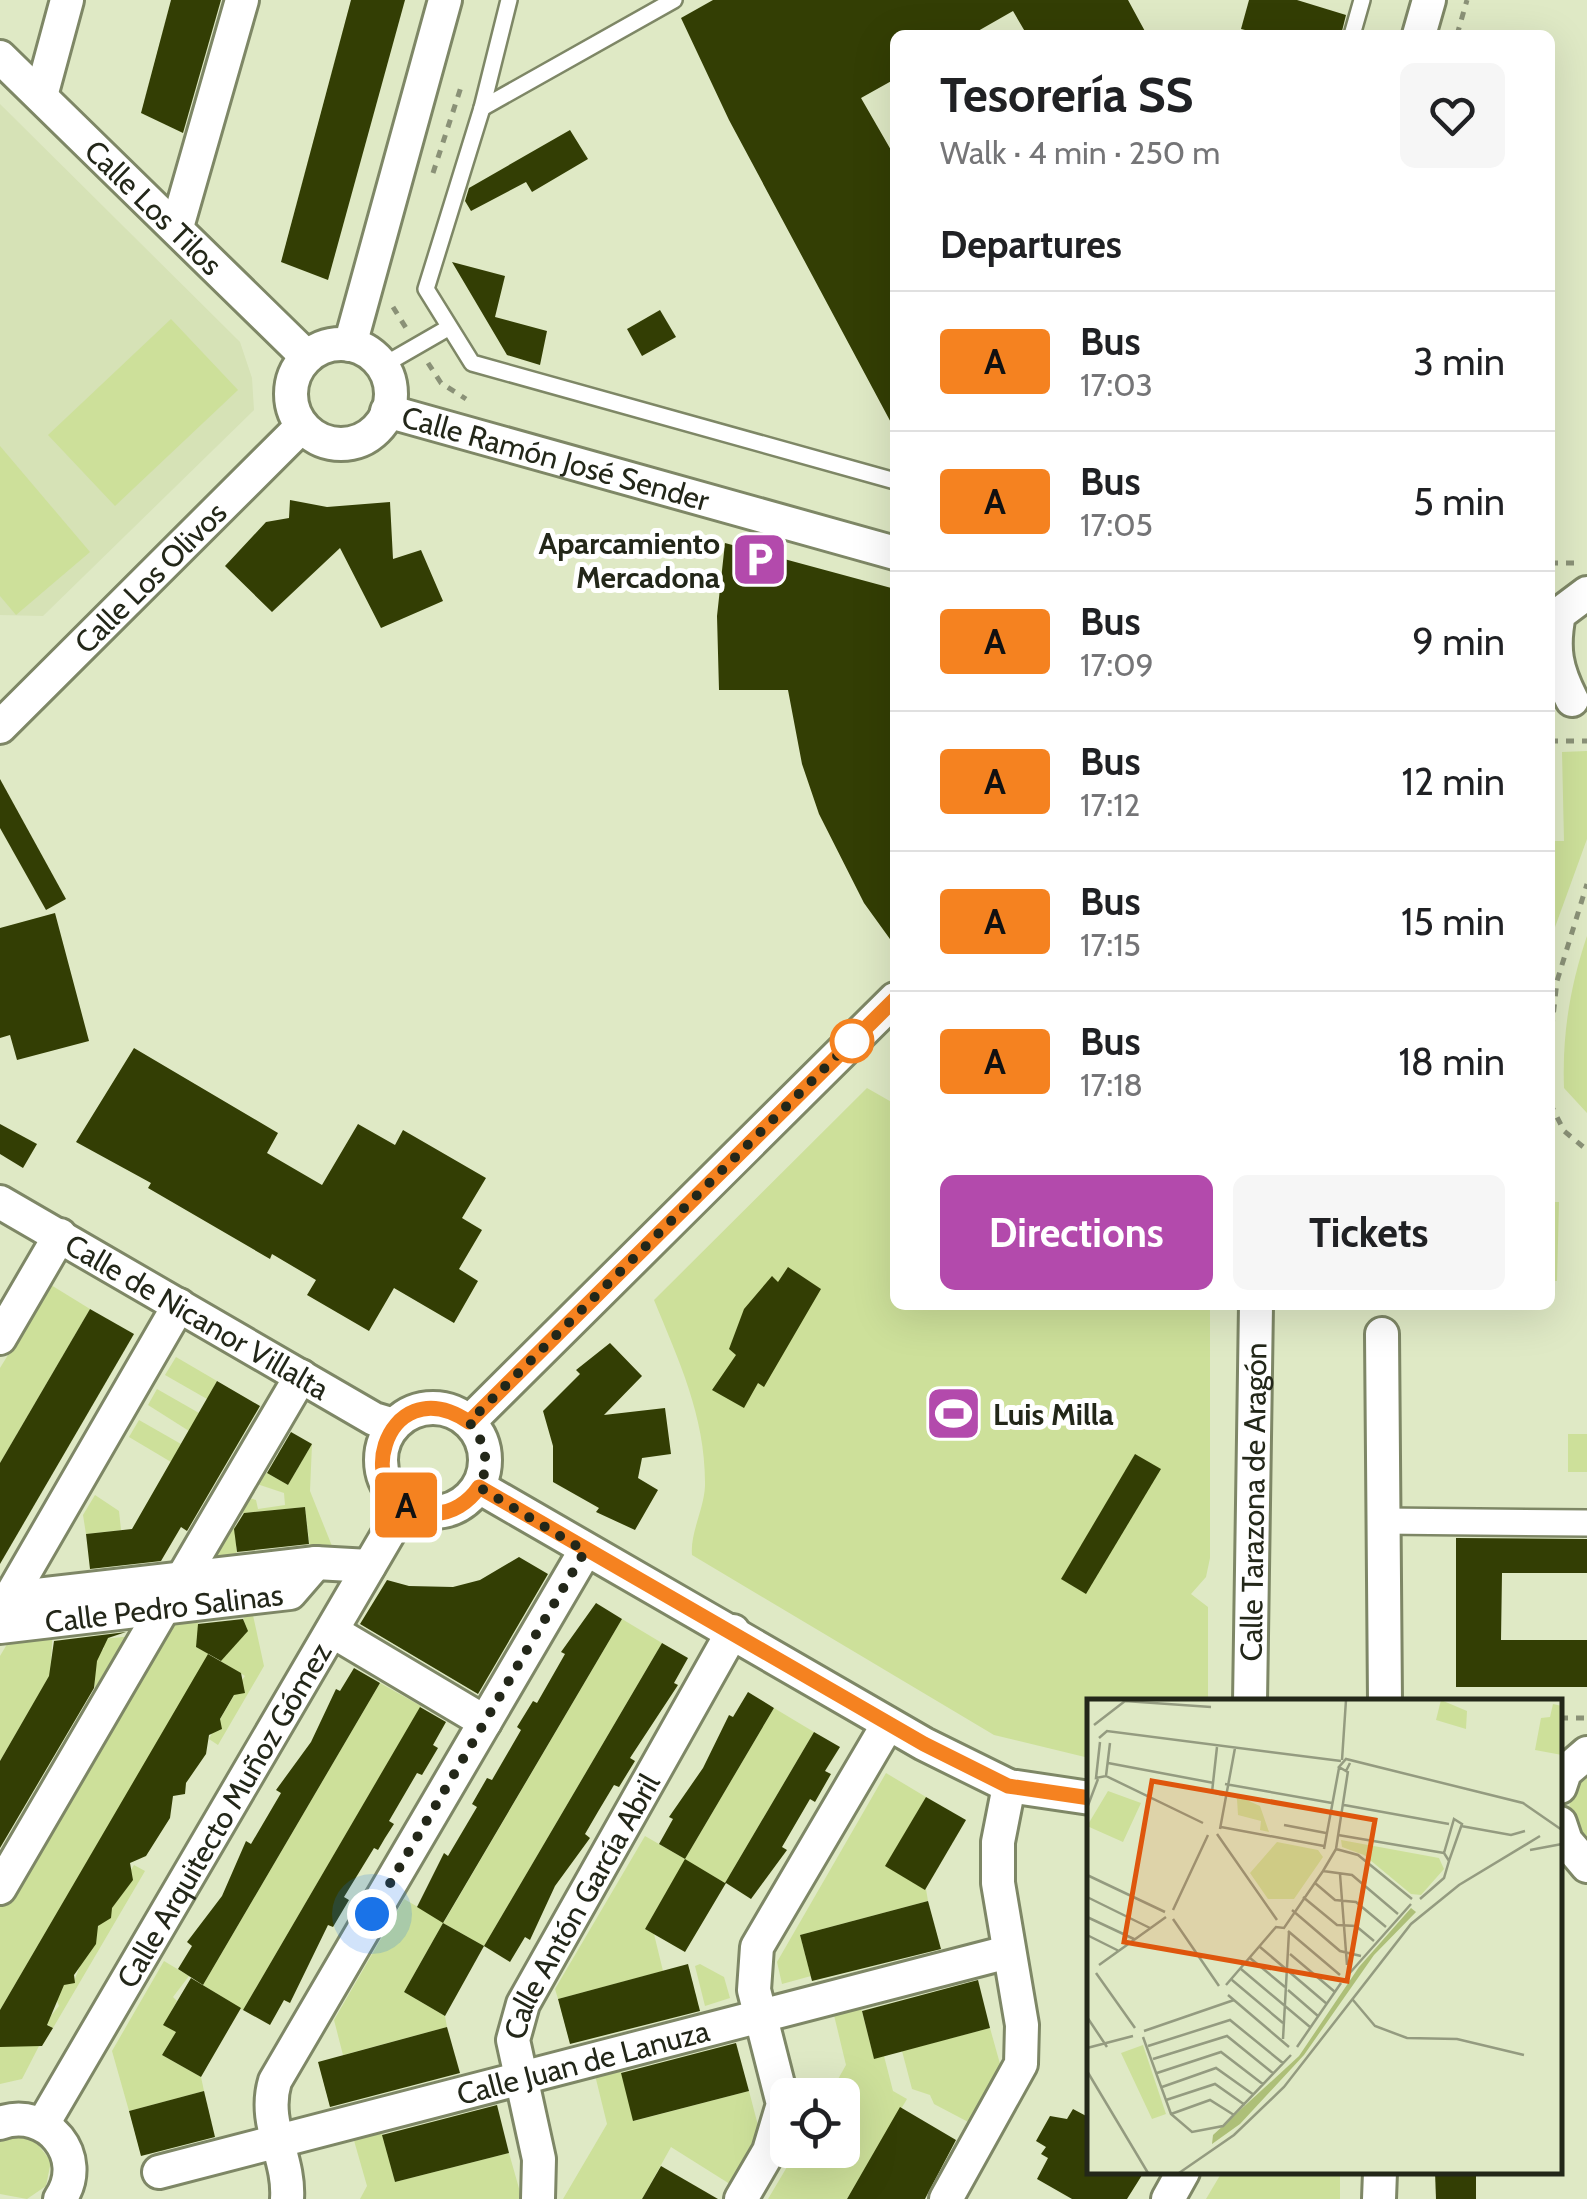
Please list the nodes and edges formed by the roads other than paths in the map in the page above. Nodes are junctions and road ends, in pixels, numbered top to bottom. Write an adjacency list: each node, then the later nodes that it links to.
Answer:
1 (66, 0): 11 (street)
2 (242, 0): 13 (street)
3 (445, 0): 15 (street)
4 (509, 0): 12 (lane)
5 (674, 0): 12 (lane)
6 (1362, 0): 8 (lane)
7 (1429, 0): 9 (street)
8 (1353, 30)
9 (1421, 30)
10 (0, 57): 11 (street, Calle Los Tilos)
11 (41, 96): 13 (street, Calle Los Tilos)
12 (482, 108): 14 (lane)
13 (177, 227): 16 (street, Calle Los Tilos)
14 (448, 328): 17 (lane); 20 (lane)
15 (350, 345): 16 (street); 17 (street)
16 (307, 357): 19 (street)
17 (382, 366): 18 (street)
18 (388, 411): 19 (street); 21 (street, Calle Ramón José Sender)
19 (302, 426): 27 (street, Calle Los Olivos)
20 (890, 480)
21 (890, 552)
22 (1586, 583): 23 (street); 24 (street)
23 (1555, 592)
24 (1555, 632)
25 (1555, 659): 26 (street)
26 (1570, 701)
27 (0, 727)
28 (890, 1003): 36 (street)
29 (0, 1202): 30 (street, Calle de Nicanor Villalta)
30 (60, 1234): 31 (street, Calle de Nicanor Villalta); 34 (street)
31 (180, 1305): 35 (street, Calle de Nicanor Villalta); 47 (street)
32 (1256, 1310): 50 (street, Calle Tarazona de Aragón)
33 (1382, 1334): 40 (street)
34 (0, 1338)
35 (301, 1376): 37 (street, Calle de Nicanor Villalta); 45 (street)
36 (469, 1422): 37 (street); 38 (street)
37 (394, 1425): 39 (street)
38 (479, 1487): 39 (street); 42 (street)
39 (405, 1505): 44 (street, Calle Arquitecto Muñoz Gómez)
40 (1383, 1521): 41 (street); 51 (street)
41 (1587, 1522)
42 (585, 1551): 49 (street); 52 (street)
43 (316, 1563): 44 (street, Calle Pedro Salinas); 45 (street, Calle Pedro Salinas); 46 (street, Calle Pedro Salinas)
44 (369, 1566): 48 (street, Calle Arquitecto Muñoz Gómez)
45 (183, 1577): 47 (street, Calle Pedro Salinas)
46 (164, 1606): 47 (street, Calle Pedro Salinas); 62 (street)
47 (2, 1610)
48 (332, 1631): 52 (street); 67 (street, Calle Arquitecto Muñoz Gómez)
49 (732, 1631): 53 (street); 65 (street, Calle Antón García Abril)
50 (1250, 1699)
51 (1385, 1699)
52 (486, 1722): 68 (street)
53 (888, 1724): 57 (street); 64 (street)
54 (1562, 1750): 55 (street)
55 (1587, 1752): 56 (street)
56 (1562, 1781)
57 (1008, 1786): 58 (street); 63 (street)
58 (1087, 1798)
59 (1562, 1829): 60 (street)
60 (1587, 1866): 61 (street)
61 (1562, 1867)
62 (0, 1888)
63 (1008, 1952): 64 (street, Calle Juan de Lanuza); 75 (street)
64 (759, 2019): 65 (street, Calle Juan de Lanuza); 74 (street)
65 (520, 2080): 68 (street, Calle Juan de Lanuza); 73 (street, Calle Antón García Abril)
66 (0, 2122): 67 (street)
67 (43, 2124): 71 (street)
68 (276, 2141): 69 (street, Calle Juan de Lanuza); 72 (street)
69 (159, 2172)
70 (1182, 2174): 76 (street)
71 (66, 2197)
72 (288, 2199)
73 (538, 2199)
74 (741, 2199)
75 (946, 2199)
76 (1168, 2199)

